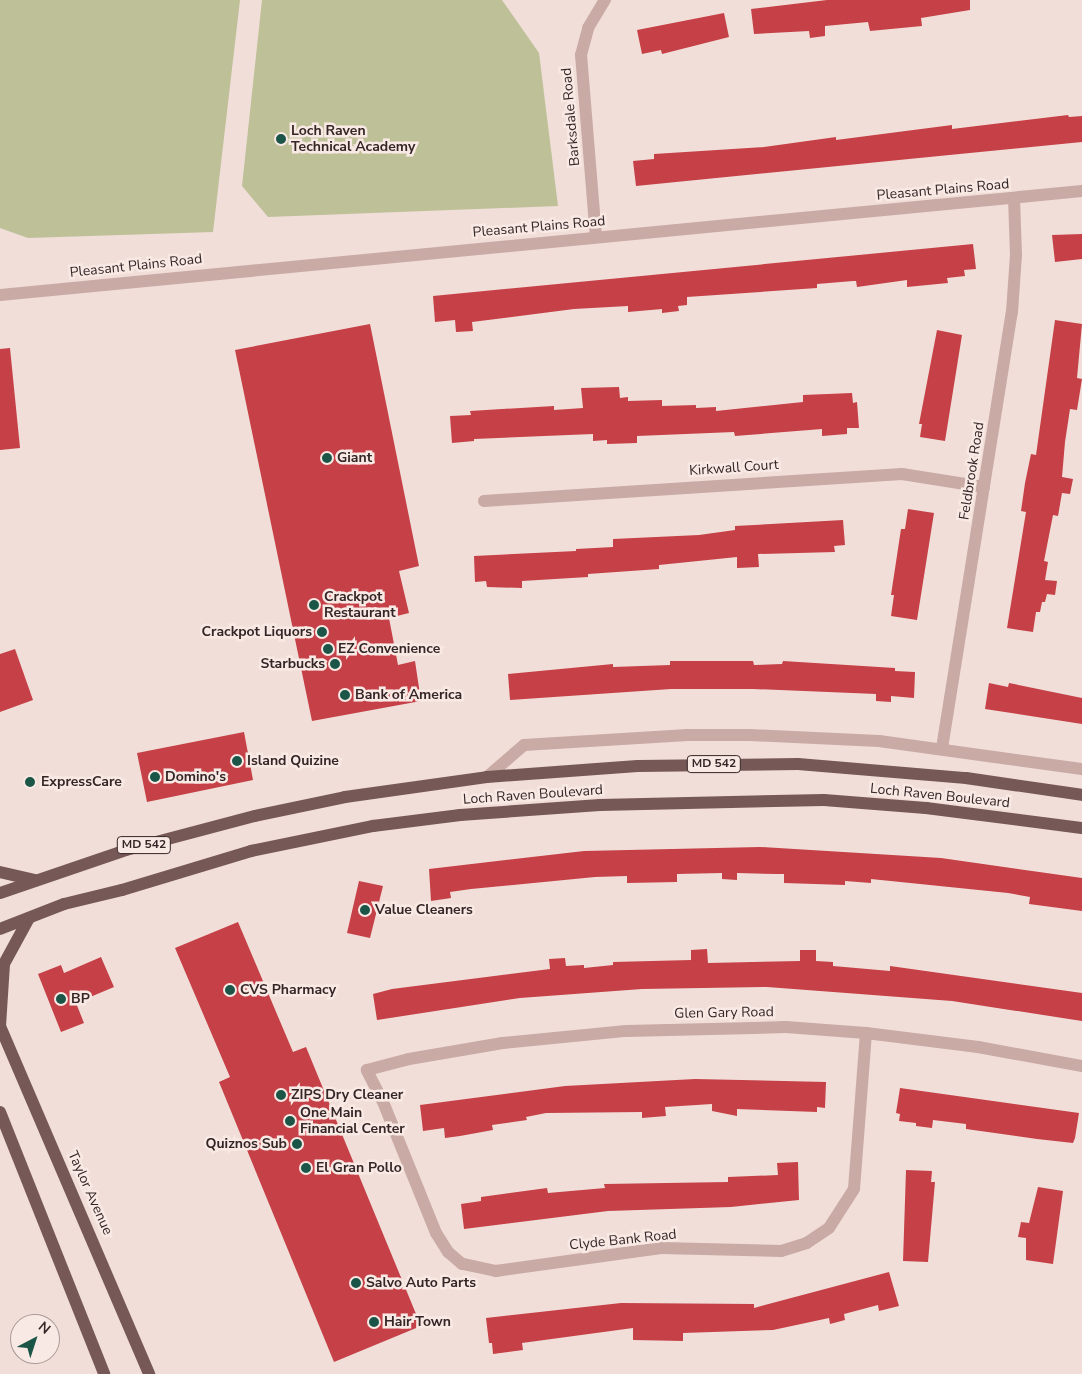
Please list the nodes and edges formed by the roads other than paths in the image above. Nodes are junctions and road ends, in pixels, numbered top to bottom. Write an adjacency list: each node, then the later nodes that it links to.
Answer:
1 (605, 0): 4 (street, Barksdale Road)
2 (1082, 191): 3 (street, Pleasant Plains Road)
3 (1014, 198): 4 (street, Pleasant Plains Road); 6 (street, Feldbrook Road)
4 (596, 237): 5 (street, Pleasant Plains Road)
5 (0, 295)
6 (984, 487): 7 (street, Kirkwall Court); 8 (street, Feldbrook Road)
7 (484, 501)
8 (942, 748): 9 (street, Loch Raven Boulevard); 10 (street, Loch Raven Boulevard)
9 (1082, 769)
10 (488, 777): 11 (main road, Loch Raven Boulevard / MD 542); 14 (main road, Loch Raven Boulevard / MD 542)
11 (1082, 795)
12 (1082, 828): 16 (main road, Loch Raven Boulevard / MD 542)
13 (0, 872): 14 (main road)
14 (35, 880): 15 (main road, Loch Raven Boulevard / MD 542)
15 (0, 893)
16 (29, 918): 17 (main road, Loch Raven Boulevard / MD 542); 18 (main road)
17 (0, 929)
18 (0, 1026): 24 (main road, Taylor Avenue)
19 (866, 1033): 20 (street, Glen Gary Road); 21 (street, Glen Gary Road); 21 (street, Clyde Bank Road)
20 (1082, 1066)
21 (367, 1070)
22 (0, 1112): 23 (main road)
23 (104, 1374)
24 (149, 1374)

